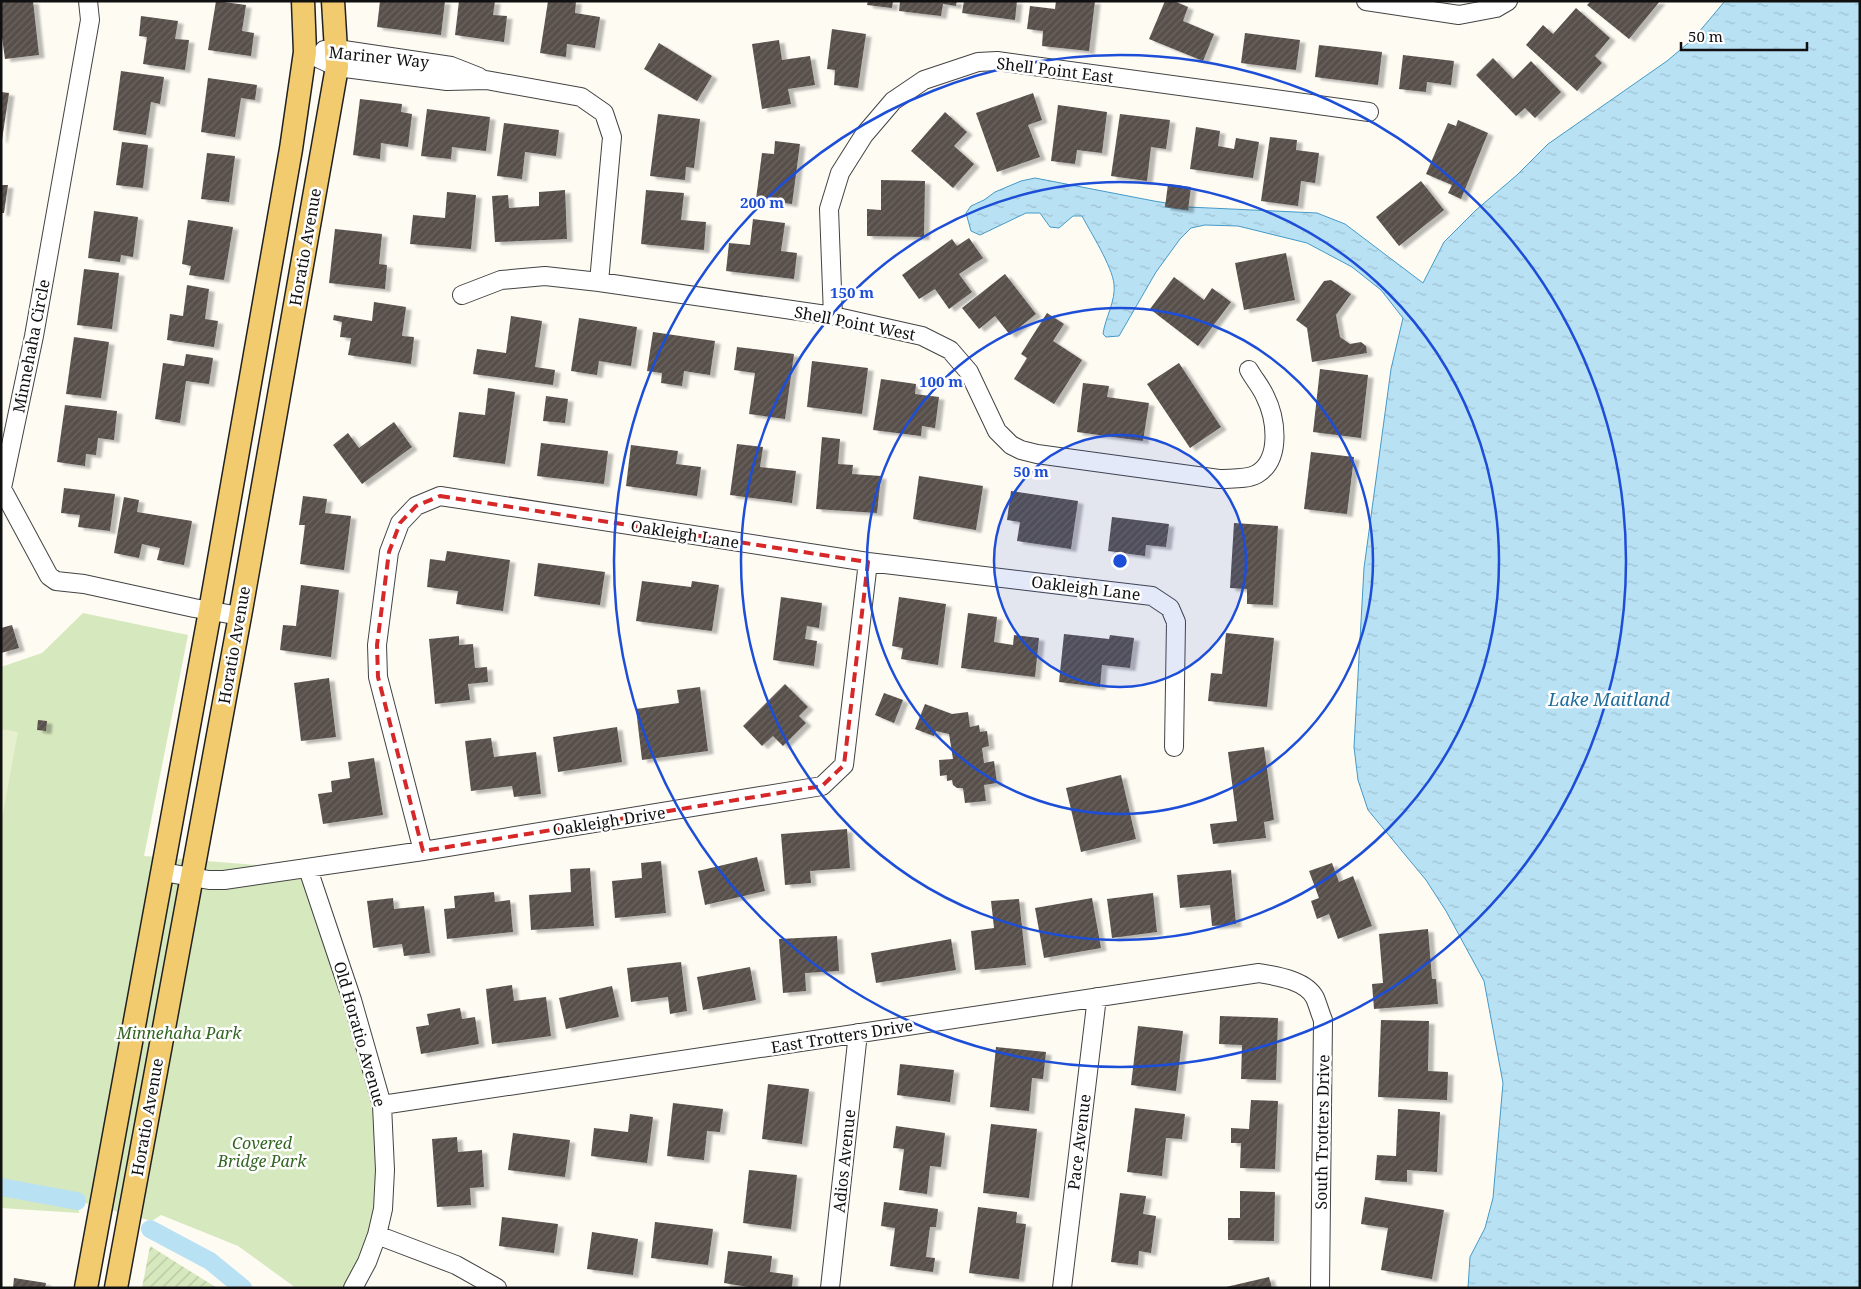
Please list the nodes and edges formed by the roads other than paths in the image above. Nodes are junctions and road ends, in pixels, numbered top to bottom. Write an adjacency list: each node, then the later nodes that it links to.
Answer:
1 (88, 1): 13 (street, Minnehaha Circle)
2 (304, 1): 6 (main road, Horatio Avenue)
3 (333, 1): 7 (main road, Horatio Avenue)
4 (1366, 1): 5 (street)
5 (1508, 1)
6 (305, 52): 7 (street, Mariner Way); 15 (main road, Horatio Avenue)
7 (337, 58): 9 (street, Mariner Way); 16 (main road, Horatio Avenue)
8 (1369, 112): 11 (street, Shell Point East)
9 (600, 282): 10 (street, Shell Point West); 11 (street, Shell Point West)
10 (462, 295)
11 (833, 316): 12 (street, Shell Point West)
12 (1249, 370)
13 (2, 488): 15 (street, Minnehaha Circle)
14 (868, 562): 17 (street, Oakleigh Lane); 18 (street, Oakleigh Drive); 18 (street, Oakleigh Lane)
15 (210, 611): 16 (street, Minnehaha Circle); 20 (main road, Horatio Avenue)
16 (240, 616): 21 (main road, Horatio Avenue)
17 (1174, 747)
18 (423, 851): 19 (street, Oakleigh Drive)
19 (308, 869): 21 (street, Oakleigh Drive); 25 (street, Old Horatio Avenue)
20 (163, 872): 21 (street, Oakleigh Drive); 27 (main road, Horatio Avenue)
21 (192, 877): 28 (main road, Horatio Avenue)
22 (1300, 984): 23 (street, East Trotters Drive); 33 (street, South Trotters Drive)
23 (1097, 997): 24 (street, East Trotters Drive); 32 (street, Pace Avenue)
24 (858, 1033): 25 (street, East Trotters Drive); 31 (street, Adios Avenue)
25 (382, 1105): 26 (street, Old Horatio Avenue)
26 (377, 1235): 29 (street, Old Horatio Avenue); 30 (street)
27 (86, 1288)
28 (116, 1288)
29 (353, 1288)
30 (496, 1288)
31 (830, 1288)
32 (1062, 1288)
33 (1320, 1288)

